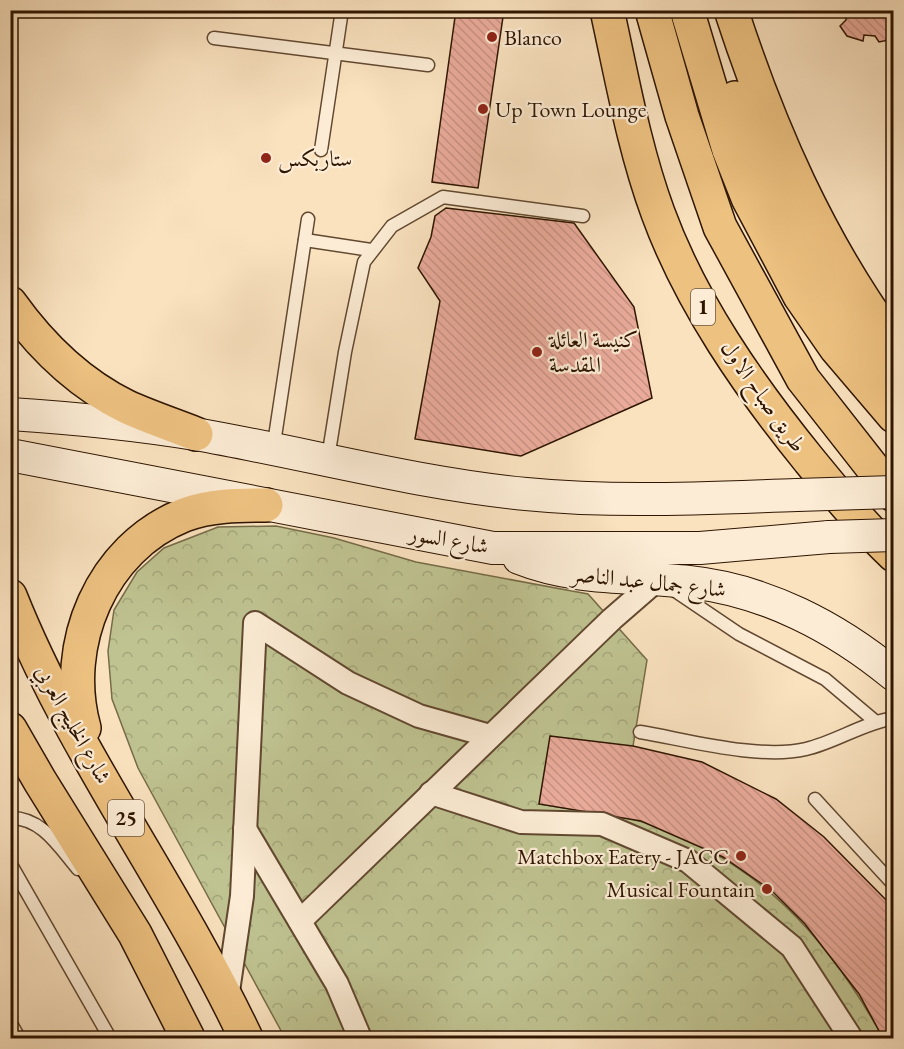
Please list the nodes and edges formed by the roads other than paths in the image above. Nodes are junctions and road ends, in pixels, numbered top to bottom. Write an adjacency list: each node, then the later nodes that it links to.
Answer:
1 (342, 10): 8 (lane)
2 (608, 10): 28 (main road, طريق صباح الاول / 1)
3 (652, 10): 24 (main road, طريق صباح الاول)
4 (687, 10): 19 (main road)
5 (708, 10): 17 (main road)
6 (731, 10): 16 (main road)
7 (214, 38): 8 (lane)
8 (335, 53): 9 (lane); 10 (lane)
9 (428, 65)
10 (321, 150)
11 (583, 216): 14 (lane)
12 (308, 219): 13 (lane)
13 (305, 240): 14 (lane); 21 (lane)
14 (371, 250): 23 (lane)
15 (10, 303): 20 (main road)
16 (894, 344)
17 (894, 382)
18 (10, 414): 20 (main road)
19 (894, 416)
20 (196, 434): 21 (main road)
21 (273, 451): 23 (main road)
22 (10, 455): 25 (main road, شارع السور)
23 (327, 462): 24 (main road, bridge)
24 (894, 493)
25 (266, 505): 27 (main road, شارع السور); 37 (main road)
26 (894, 535): 27 (main road, شارع السور, bridge)
27 (493, 548): 29 (main road, شارع جمال عبد الناصر)
28 (894, 555)
29 (658, 579): 31 (main road, شارع جمال عبد الناصر); 33 (lane); 36 (street)
30 (10, 596): 37 (main road, شارع الخليج العربي / 25)
31 (894, 675)
32 (894, 718): 33 (lane)
33 (876, 722): 35 (lane)
34 (10, 729): 45 (main road, 25)
35 (640, 732)
36 (490, 736): 38 (street); 41 (street)
37 (95, 765): 46 (main road, شارع الخليج العربي / 25)
38 (431, 793): 44 (street); 53 (street)
39 (815, 799): 43 (lane)
40 (10, 818): 45 (lane)
41 (245, 829): 44 (street); 46 (street)
42 (10, 863): 49 (lane)
43 (894, 885)
44 (300, 921): 52 (street)
45 (135, 934): 50 (main road, 25)
46 (227, 998): 51 (main road, شارع الخليج العربي / 25)
47 (10, 1022): 48 (lane)
48 (19, 1038)
49 (110, 1038)
50 (188, 1038)
51 (246, 1038)
52 (360, 1038)
53 (851, 1038)

